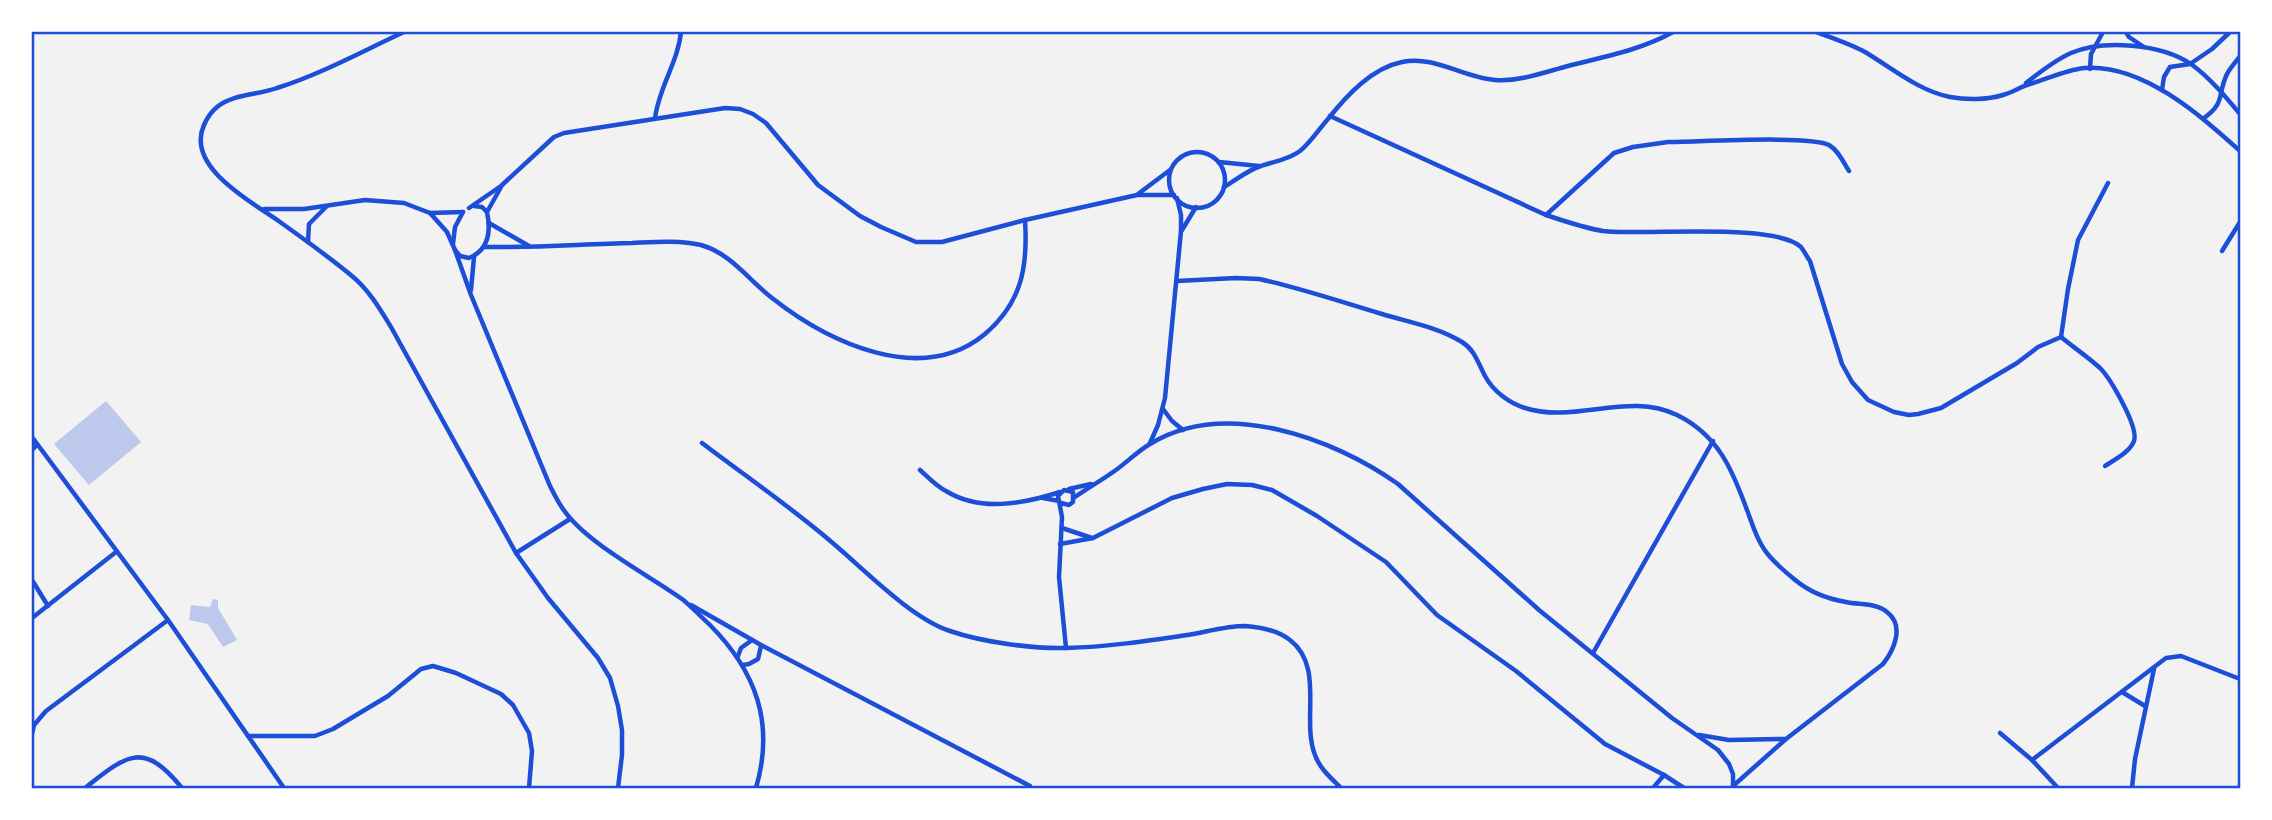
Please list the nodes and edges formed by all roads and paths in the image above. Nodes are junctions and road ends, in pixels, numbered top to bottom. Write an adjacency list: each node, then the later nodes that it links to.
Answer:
1 (404, 32): 33 (street)
2 (681, 32): 18 (street)
3 (1673, 32): 17 (street)
4 (1816, 32): 13 (street)
5 (2103, 32): 8 (street)
6 (2126, 32): 9 (street)
7 (2230, 32): 11 (street)
8 (2095, 46): 9 (street); 12 (street); 13 (street)
9 (2145, 47): 11 (street)
10 (2241, 56): 15 (street)
11 (2190, 64): 14 (street); 15 (street)
12 (2090, 69): 13 (street); 14 (street)
13 (2023, 86)
14 (2162, 90): 19 (street)
15 (2222, 93): 16 (street); 19 (street)
16 (2241, 114)
17 (1330, 116): 22 (street); 37 (street)
18 (655, 118): 26 (street); 38 (street)
19 (2204, 118): 20 (street)
20 (2241, 151)
21 (1219, 162): 22 (street); 23 (street); 27 (street)
22 (1260, 166): 27 (street)
23 (1171, 170): 28 (street); 29 (street)
24 (1849, 171): 37 (street)
25 (2108, 183): 51 (street)
26 (501, 186): 32 (street); 35 (street)
27 (1224, 187): 31 (street)
28 (1137, 195): 29 (street); 38 (street)
29 (1175, 197): 31 (street); 41 (street)
30 (326, 207): 33 (street); 36 (street); 42 (street)
31 (1196, 207): 41 (street)
32 (469, 208): 34 (street); 35 (street)
33 (262, 209): 42 (street)
34 (463, 212): 36 (street); 43 (street)
35 (487, 212): 40 (street)
36 (430, 213): 43 (street)
37 (1546, 215): 51 (street)
38 (1025, 220): 45 (street)
39 (2241, 222): 47 (street)
40 (489, 223): 44 (street); 45 (street)
41 (1181, 231): 49 (street)
42 (308, 242): 75 (street)
43 (453, 244): 46 (street)
44 (484, 247): 45 (street); 48 (street)
45 (533, 248)
46 (455, 250): 48 (street); 50 (street)
47 (2222, 251)
48 (474, 257): 50 (street)
49 (1177, 281): 52 (street); 55 (street)
50 (471, 295): 70 (street)
51 (2061, 337): 60 (street)
52 (1165, 398): 53 (street); 57 (street)
53 (1183, 431): 57 (street); 84 (street)
54 (32, 438): 58 (street)
55 (1713, 441): 84 (street); 95 (street)
56 (702, 443): 83 (street)
57 (1150, 444): 62 (street)
58 (37, 445): 59 (street); 74 (street)
59 (32, 450)
60 (2105, 466)
61 (920, 470): 66 (street)
62 (1096, 483): 63 (street); 65 (street)
63 (1069, 489): 64 (street); 65 (street)
64 (1060, 492): 66 (street); 67 (street)
65 (1074, 496): 68 (street)
66 (1042, 498): 67 (street)
67 (1060, 502): 68 (street); 69 (street)
68 (1069, 505): 69 (street)
69 (1062, 517): 71 (street)
70 (570, 519): 75 (street); 77 (street)
71 (1062, 528): 72 (street); 73 (street)
72 (1093, 538): 73 (street); 97 (street)
73 (1060, 544): 83 (street)
74 (116, 552): 78 (street); 80 (street)
75 (516, 553): 104 (street)
76 (32, 580): 78 (street)
77 (684, 601): 81 (street); 85 (street)
78 (48, 606): 79 (street)
79 (32, 618)
80 (168, 620): 92 (street); 94 (street)
81 (753, 639): 82 (street); 85 (street)
82 (761, 645): 86 (street); 98 (street)
83 (1066, 648): 106 (street)
84 (1593, 653): 93 (street)
85 (738, 657): 86 (street)
86 (743, 664): 105 (street)
87 (2154, 667): 88 (street); 89 (street); 90 (street)
88 (2241, 679)
89 (2121, 691): 90 (street); 96 (street)
90 (2145, 706): 110 (street)
91 (2000, 733): 96 (street)
92 (32, 734)
93 (1695, 734): 95 (street); 99 (street)
94 (248, 736): 102 (street); 103 (street)
95 (1786, 739): 99 (street)
96 (2032, 760): 109 (street)
97 (1664, 775): 107 (street); 108 (street)
98 (1030, 786)
99 (1732, 787)
100 (85, 789): 101 (street)
101 (182, 789)
102 (284, 789)
103 (529, 789)
104 (618, 789)
105 (756, 789)
106 (1341, 789)
107 (1653, 789)
108 (1684, 789)
109 (2058, 789)
110 (2132, 789)

